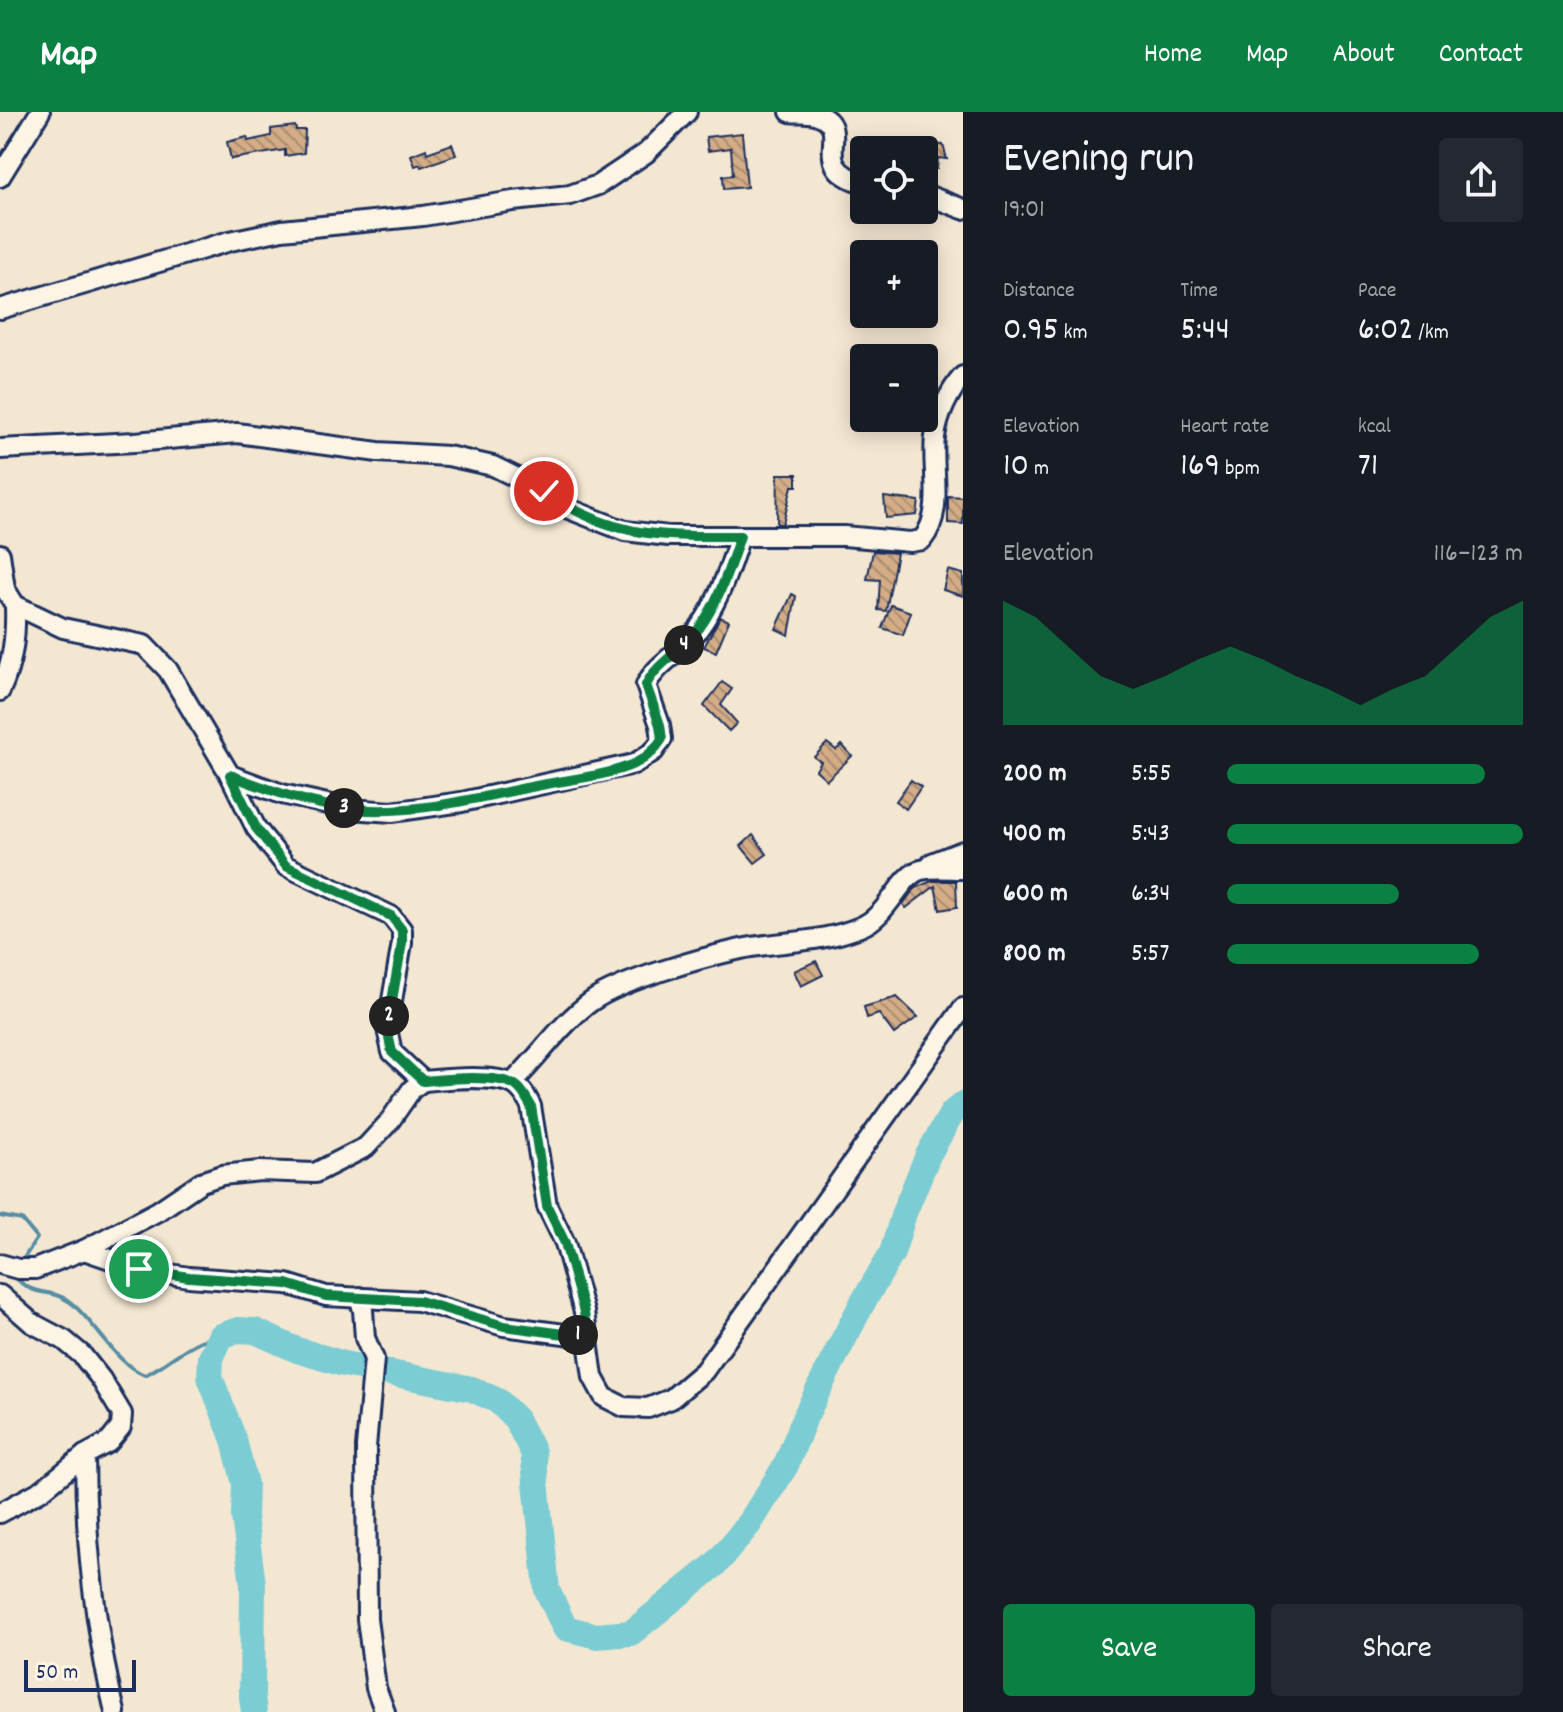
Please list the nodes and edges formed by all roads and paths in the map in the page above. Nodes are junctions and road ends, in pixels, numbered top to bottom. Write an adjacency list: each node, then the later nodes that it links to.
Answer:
1 (40, 112): 5 (street)
2 (686, 112): 3 (street); 9 (street)
3 (705, 112)
4 (790, 112): 6 (street)
5 (0, 177)
6 (850, 179)
7 (938, 199): 8 (street)
8 (963, 209)
9 (0, 309)
10 (963, 376): 12 (street)
11 (0, 449): 12 (street)
12 (740, 536): 16 (street)
13 (0, 554): 14 (street)
14 (10, 611): 15 (street); 16 (street)
15 (0, 691)
16 (230, 775): 21 (street)
17 (963, 851): 19 (street)
18 (963, 869): 19 (street)
19 (919, 871): 22 (street)
20 (963, 1008): 27 (street)
21 (423, 1081): 22 (street); 23 (street)
22 (512, 1083): 27 (street)
23 (84, 1250): 24 (street); 26 (street)
24 (0, 1264)
25 (0, 1295): 28 (street)
26 (359, 1297): 27 (street); 31 (street)
27 (587, 1337)
28 (85, 1455): 29 (street); 30 (street)
29 (0, 1513)
30 (115, 1712)
31 (385, 1712)

